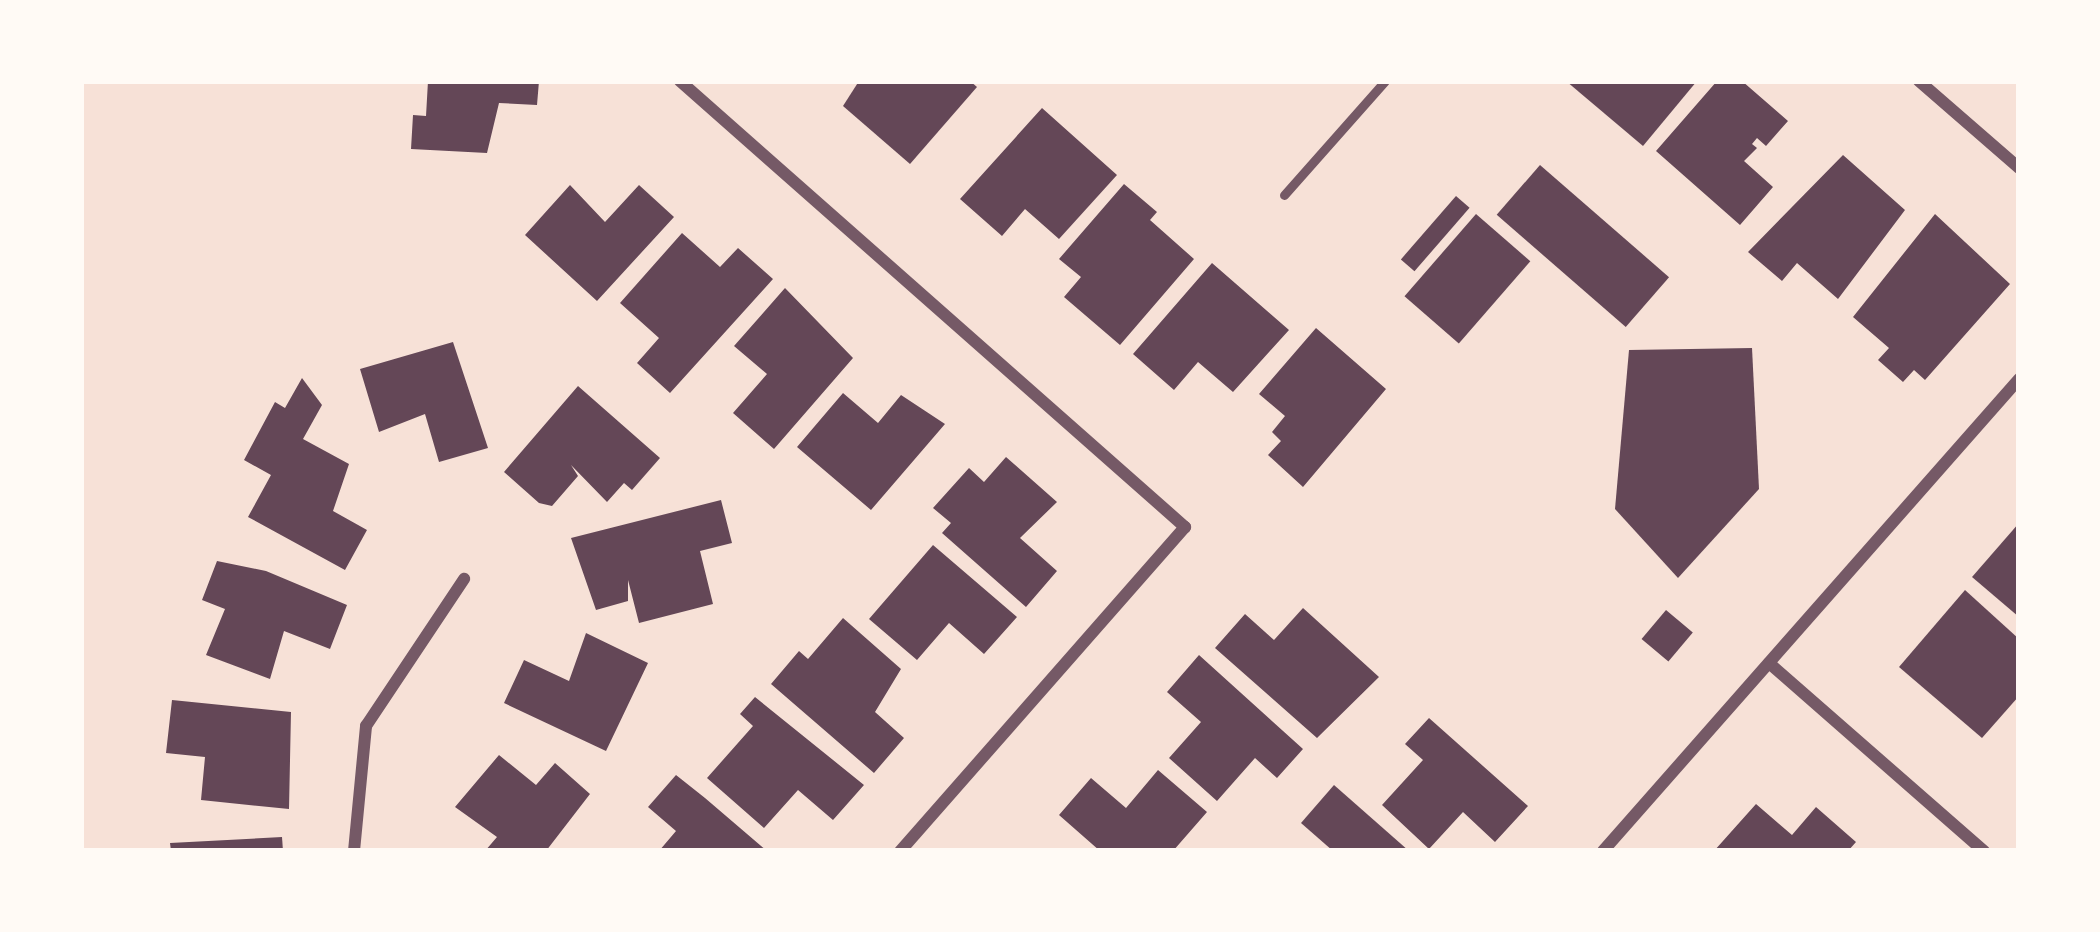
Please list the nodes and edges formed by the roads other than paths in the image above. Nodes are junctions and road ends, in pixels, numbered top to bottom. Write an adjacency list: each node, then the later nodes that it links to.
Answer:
1 (680, 81): 10 (street)
2 (1385, 81): 5 (lane)
3 (1918, 81): 4 (street)
4 (2019, 168)
5 (1284, 195)
6 (2019, 379): 8 (street)
7 (464, 579): 9 (street)
8 (1769, 663): 11 (street); 12 (street)
9 (354, 851)
10 (900, 851)
11 (1603, 851)
12 (1984, 851)

